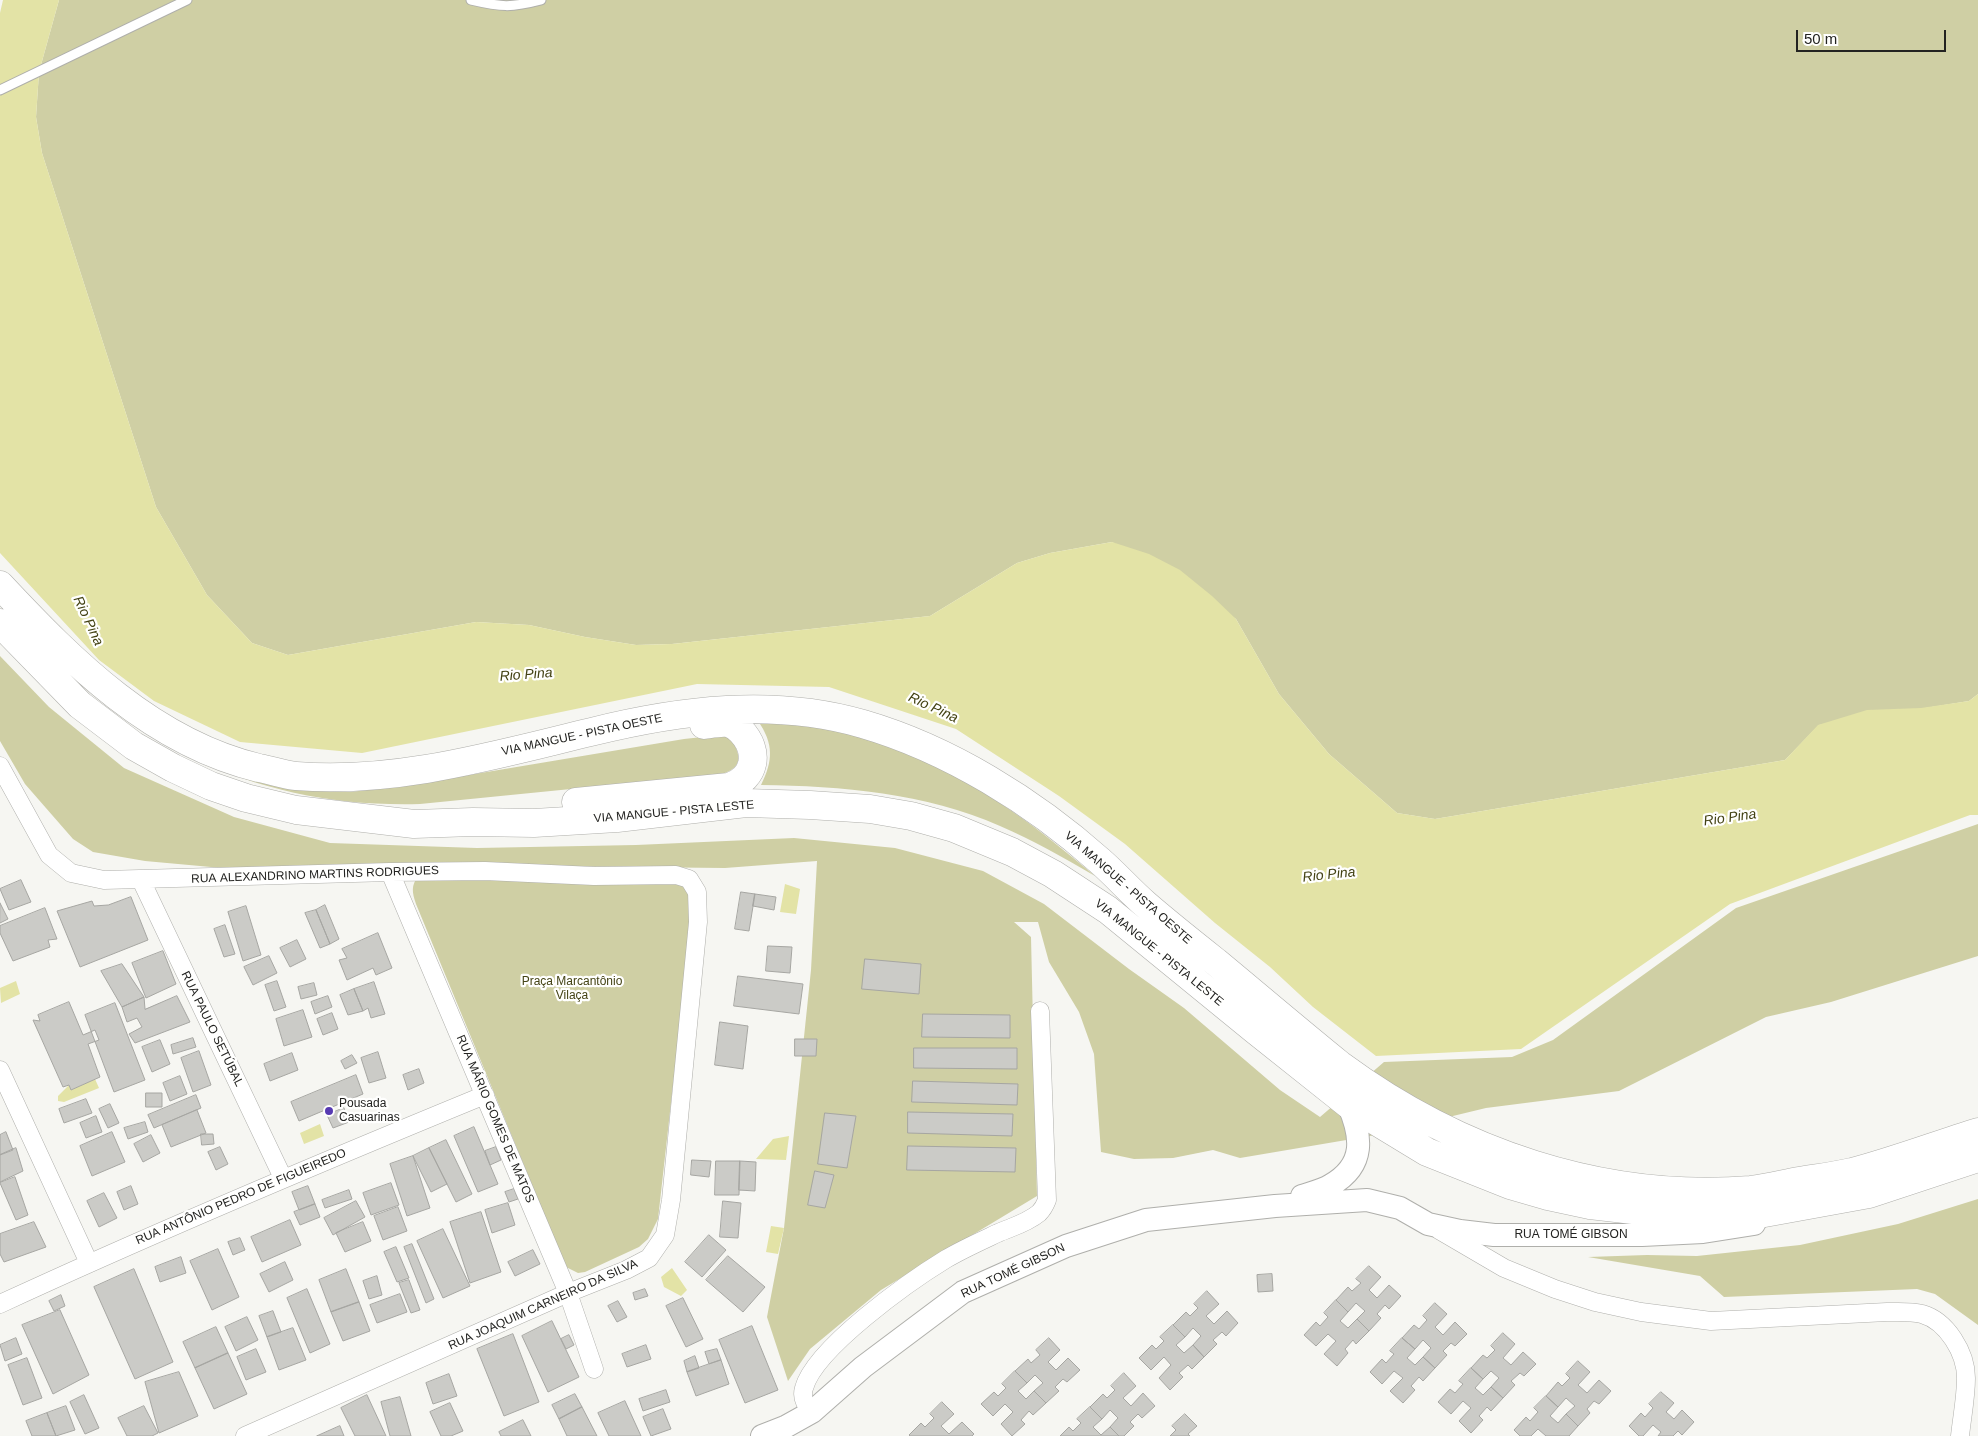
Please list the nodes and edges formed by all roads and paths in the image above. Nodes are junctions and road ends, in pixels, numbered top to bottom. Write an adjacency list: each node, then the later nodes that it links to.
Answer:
1 (187, 0): 4 (lane)
2 (472, 0): 3 (lane)
3 (541, 0)
4 (0, 90)
5 (0, 585): 7 (main road, VIA MANGUE - PISTA OESTE)
6 (0, 623): 9 (main road, VIA MANGUE - PISTA LESTE)
7 (567, 738): 9 (main road); 15 (main road, VIA MANGUE - PISTA OESTE)
8 (0, 766): 12 (street, RUA ALEXANDRINO MARTINS RODRIGUES)
9 (403, 823): 15 (main road, VIA MANGUE - PISTA LESTE)
10 (390, 872): 11 (street, RUA ALEXANDRINO MARTINS RODRIGUES); 12 (street, RUA ALEXANDRINO MARTINS RODRIGUES); 16 (street, RUA MÁRIO GOMES DE MATOS)
11 (689, 879): 25 (street, RUA JOAQUIM CARNEIRO DA SILVA)
12 (141, 880): 20 (street, RUA PAULO SETÚBAL)
13 (1040, 1011): 28 (street)
14 (0, 1070): 24 (street)
15 (1331, 1074): 17 (main road, VIA MANGUE - PISTA LESTE); 18 (main road, VIA MANGUE - PISTA OESTE)
16 (485, 1095): 20 (street, RUA ANTÔNIO PEDRO DE FIGUEIREDO); 25 (street, RUA MÁRIO GOMES DE MATOS)
17 (1348, 1104): 21 (main road, VIA MANGUE - PISTA LESTE); 22 (street, RUA TOMÉ GIBSON)
18 (1978, 1132)
19 (1978, 1158): 21 (main road, VIA MANGUE - PISTA LESTE)
20 (283, 1178): 24 (street, RUA ANTÔNIO PEDRO DE FIGUEIREDO)
21 (1868, 1194): 23 (street, RUA TOMÉ GIBSON)
22 (1275, 1206): 23 (street, RUA TOMÉ GIBSON); 28 (street, RUA TOMÉ GIBSON)
23 (1428, 1224): 32 (street)
24 (88, 1263): 26 (street, RUA ANTÔNIO PEDRO DE FIGUEIREDO)
25 (568, 1294): 27 (street, RUA MÁRIO GOMES DE MATOS); 30 (street, RUA JOAQUIM CARNEIRO DA SILVA)
26 (0, 1304)
27 (594, 1369)
28 (812, 1412): 29 (street, RUA TOMÉ GIBSON)
29 (787, 1431): 31 (street, RUA TOMÉ GIBSON)
30 (245, 1436)
31 (762, 1436)
32 (1960, 1436)

